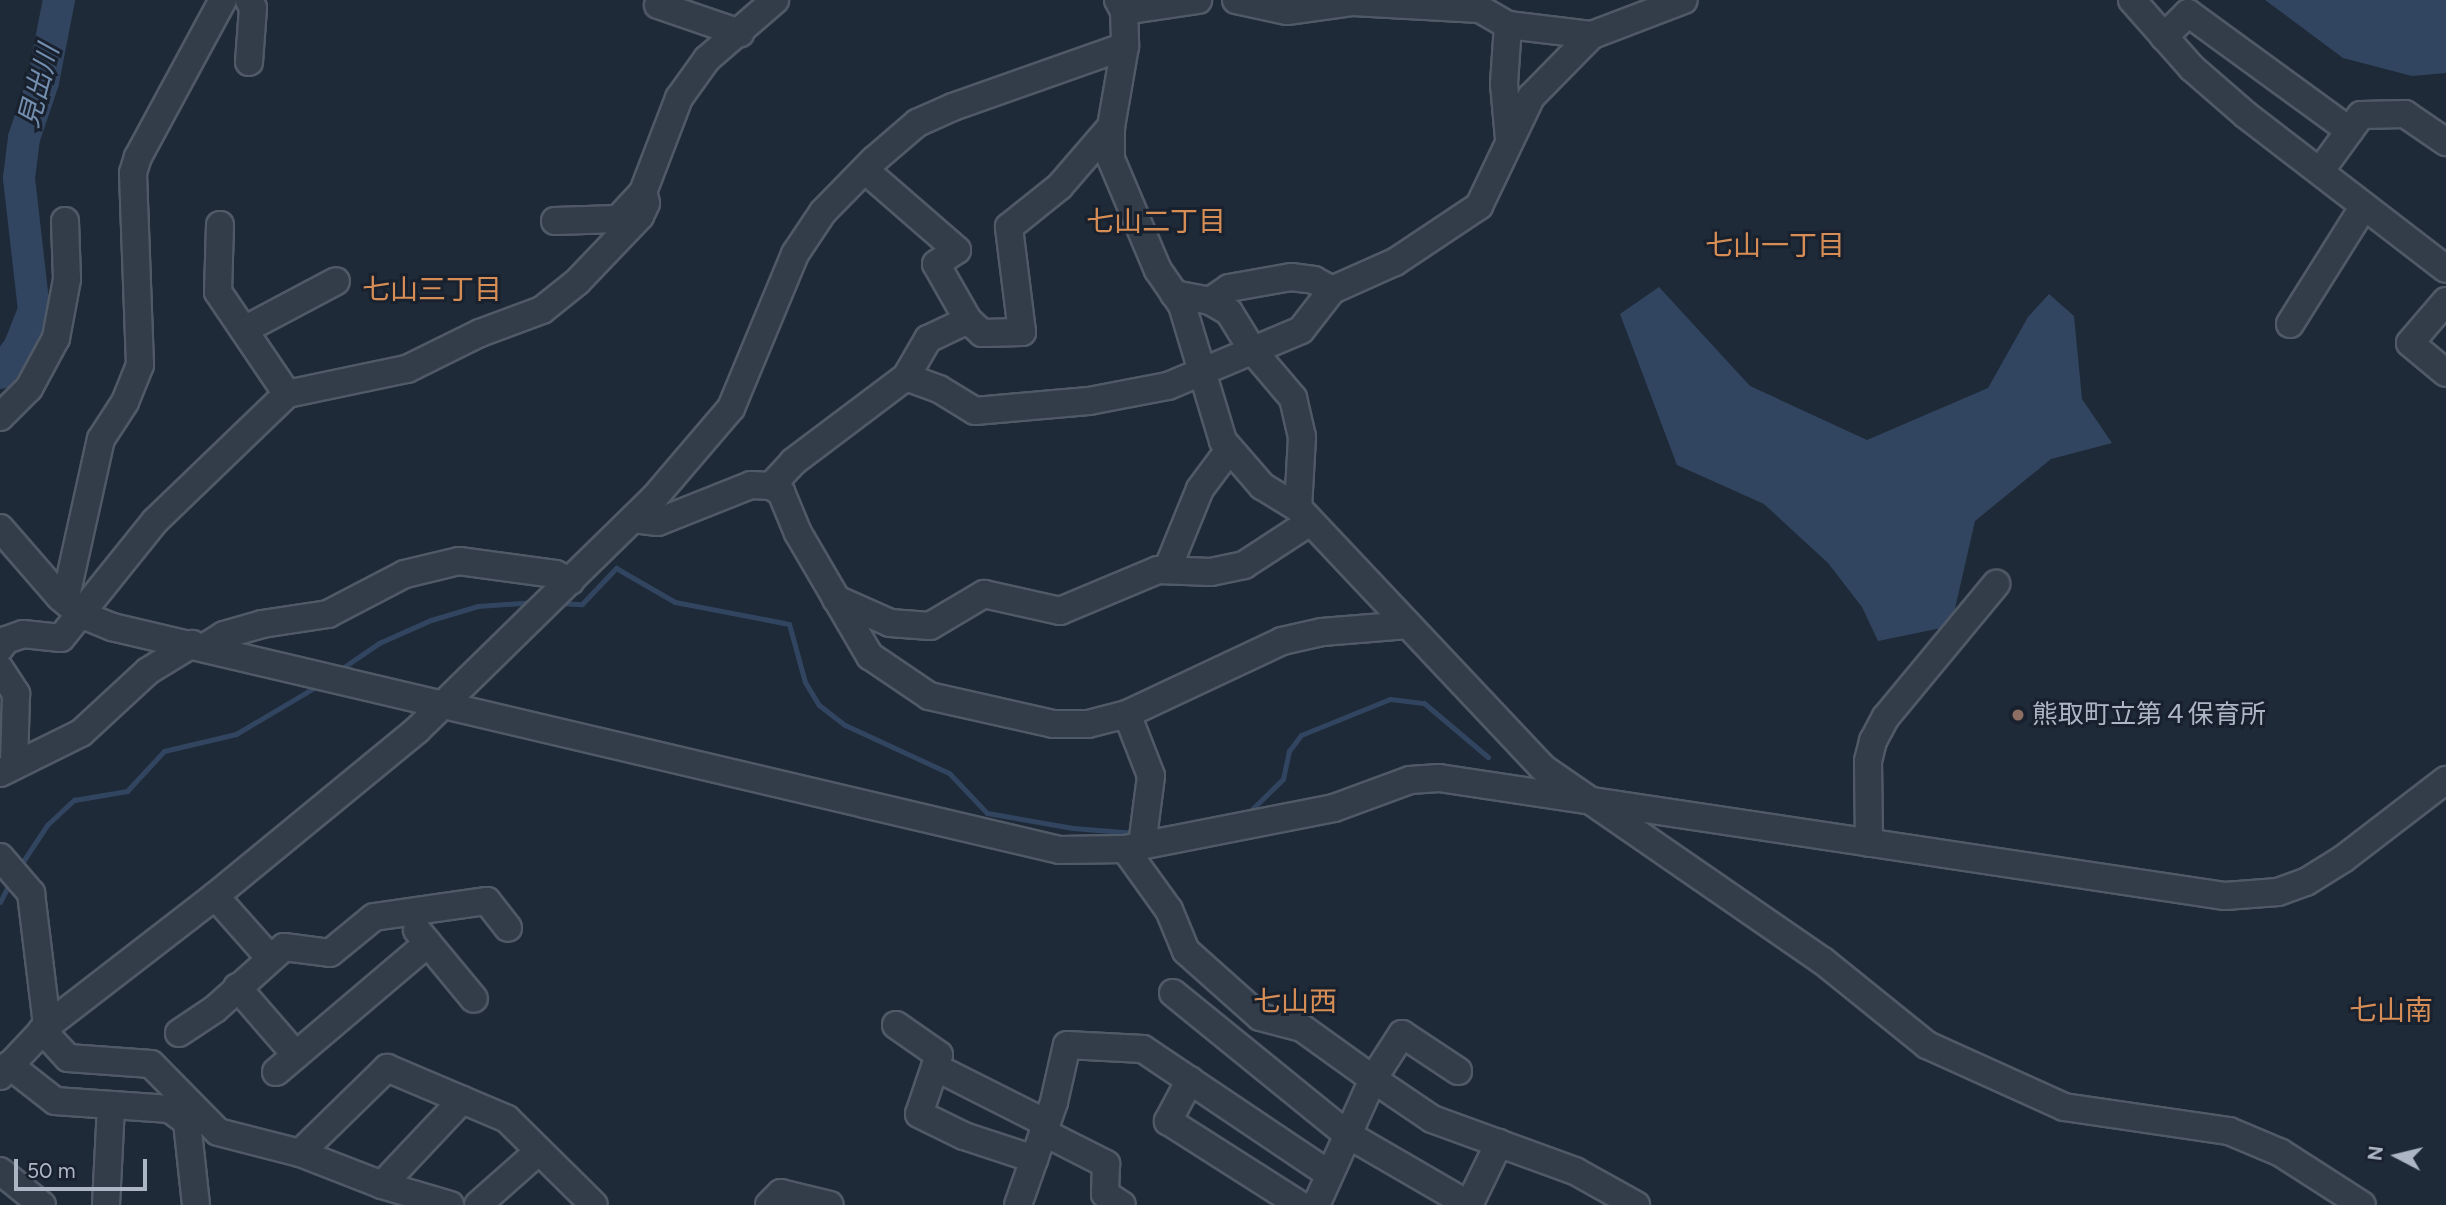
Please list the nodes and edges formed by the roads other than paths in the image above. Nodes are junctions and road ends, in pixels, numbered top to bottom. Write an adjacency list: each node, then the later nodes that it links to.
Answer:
1 (223, 0): 51 (street)
2 (250, 0): 15 (street)
3 (775, 0): 11 (street)
4 (1198, 0): 9 (street)
5 (1236, 0): 10 (street)
6 (1684, 0): 12 (street)
7 (2132, 0): 13 (street)
8 (658, 5): 11 (street)
9 (1121, 6): 14 (street)
10 (1508, 25): 12 (street); 18 (street)
11 (740, 33): 22 (street)
12 (1592, 35): 18 (street)
13 (2164, 37): 17 (street); 21 (street)
14 (1125, 46): 16 (street); 20 (street)
15 (249, 62)
16 (1111, 127): 30 (street); 33 (street)
17 (2350, 131): 19 (street); 21 (street)
18 (1508, 139): 29 (street)
19 (2446, 142)
20 (865, 170): 33 (street); 45 (street)
21 (2321, 170): 23 (street)
22 (643, 192): 25 (street); 40 (street)
23 (2364, 206): 27 (street); 34 (street)
24 (65, 220): 41 (street)
25 (555, 221)
26 (220, 225): 35 (street)
27 (2446, 269)
28 (336, 281): 35 (street)
29 (1332, 290): 31 (street); 36 (street)
30 (1174, 294): 31 (street); 37 (street)
31 (1210, 300): 36 (street)
32 (2446, 301): 38 (street)
33 (968, 320): 39 (street)
34 (2290, 324)
35 (244, 330): 40 (street)
36 (1253, 351): 37 (street); 44 (street)
37 (1203, 373): 39 (street); 42 (street)
38 (2446, 373)
39 (906, 377): 43 (street)
40 (288, 394): 51 (street)
41 (0, 418)
42 (1229, 450): 44 (street); 47 (street)
43 (771, 486): 45 (street); 50 (street)
44 (1304, 515): 47 (street); 52 (street)
45 (633, 519): 48 (street)
46 (0, 528): 51 (street)
47 (1167, 570): 50 (street)
48 (571, 581): 54 (street); 56 (street)
49 (1996, 584): 61 (street)
50 (836, 599): 57 (street)
51 (72, 607): 53 (street); 54 (street)
52 (1408, 625): 57 (street); 60 (street)
53 (2, 642)
54 (198, 646): 56 (street); 58 (street)
55 (0, 668): 58 (street)
56 (447, 702): 62 (street); 64 (street)
57 (1127, 714): 62 (street)
58 (7, 770)
59 (2446, 780): 61 (street)
60 (1596, 804): 61 (street); 62 (street); 106 (street)
61 (1869, 843)
62 (1133, 847): 80 (street)
63 (0, 857): 73 (street)
64 (215, 896): 68 (street); 73 (street)
65 (402, 913): 66 (street); 67 (street); 68 (street)
66 (508, 928)
67 (428, 943): 71 (street); 75 (street)
68 (269, 957): 69 (street)
69 (237, 987): 74 (street); 75 (street)
70 (1173, 993): 85 (street)
71 (474, 999)
72 (896, 1025): 76 (street)
73 (44, 1028): 77 (street); 88 (street)
74 (179, 1033)
75 (296, 1055): 79 (street)
76 (935, 1067): 84 (street); 89 (street)
77 (4, 1071): 83 (street)
78 (1458, 1071): 80 (street)
79 (275, 1072)
80 (1373, 1079): 85 (street); 86 (street)
81 (1190, 1080): 84 (street); 90 (street); 103 (street)
82 (462, 1100): 87 (street); 88 (street); 92 (street)
83 (111, 1106): 94 (street); 95 (street)
84 (1045, 1128): 89 (street); 102 (street)
85 (1345, 1133): 86 (street); 90 (street)
86 (1499, 1143): 105 (street)
87 (539, 1151): 97 (street); 98 (street)
88 (300, 1153): 92 (street)
89 (1034, 1159): 101 (street)
90 (1329, 1174): 104 (street)
91 (4, 1183): 93 (street)
92 (382, 1185): 96 (street)
93 (42, 1205)
94 (106, 1205)
95 (196, 1205)
96 (450, 1205)
97 (478, 1205)
98 (594, 1205)
99 (769, 1205): 100 (street)
100 (830, 1205)
101 (1018, 1205)
102 (1122, 1205)
103 (1300, 1205)
104 (1316, 1205)
105 (1636, 1205)
106 (2362, 1205)

